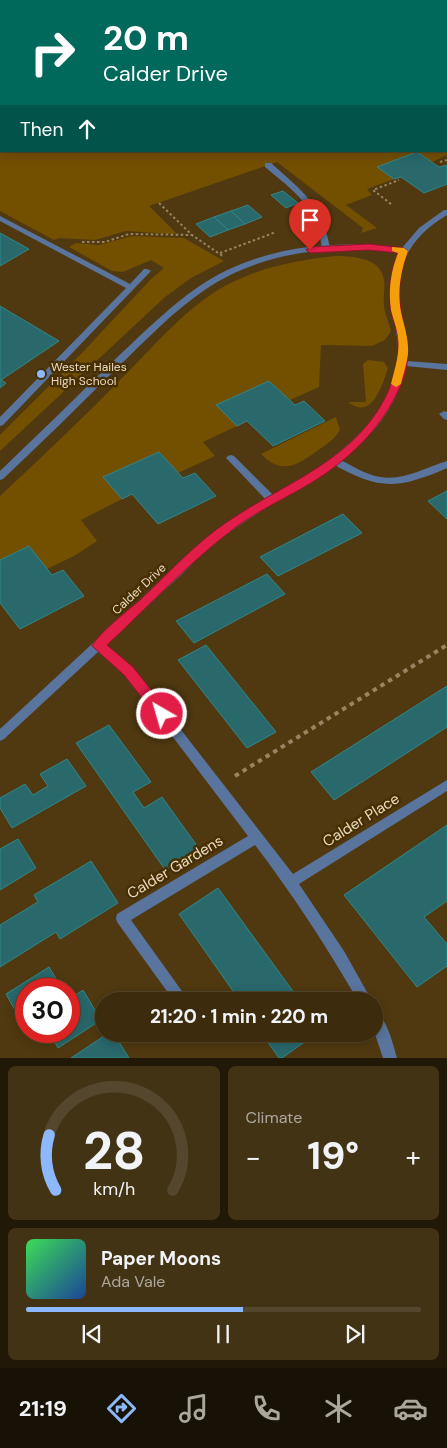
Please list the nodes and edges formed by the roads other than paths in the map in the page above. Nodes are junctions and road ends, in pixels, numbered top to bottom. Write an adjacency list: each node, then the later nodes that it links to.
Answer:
1 (268, 165): 4 (street)
2 (447, 212): 5 (street)
3 (0, 218): 7 (street)
4 (326, 248): 5 (street); 14 (street)
5 (404, 251): 8 (street)
6 (147, 271): 7 (street)
7 (131, 288): 10 (street)
8 (403, 362): 9 (street); 12 (street, Calder Drive)
9 (447, 367)
10 (0, 423)
11 (231, 458): 15 (street)
12 (334, 461): 13 (street); 15 (street, Calder Drive)
13 (447, 464)
14 (0, 477)
15 (272, 500): 16 (street, Calder Drive)
16 (99, 646): 17 (street, Calder Drive); 19 (street)
17 (0, 736)
18 (447, 785): 20 (street, Calder Place)
19 (256, 838): 20 (street); 21 (street, Calder Gardens)
20 (291, 882): 22 (street)
21 (175, 992)
22 (359, 992)
23 (383, 1036): 24 (street)
24 (390, 1058)

